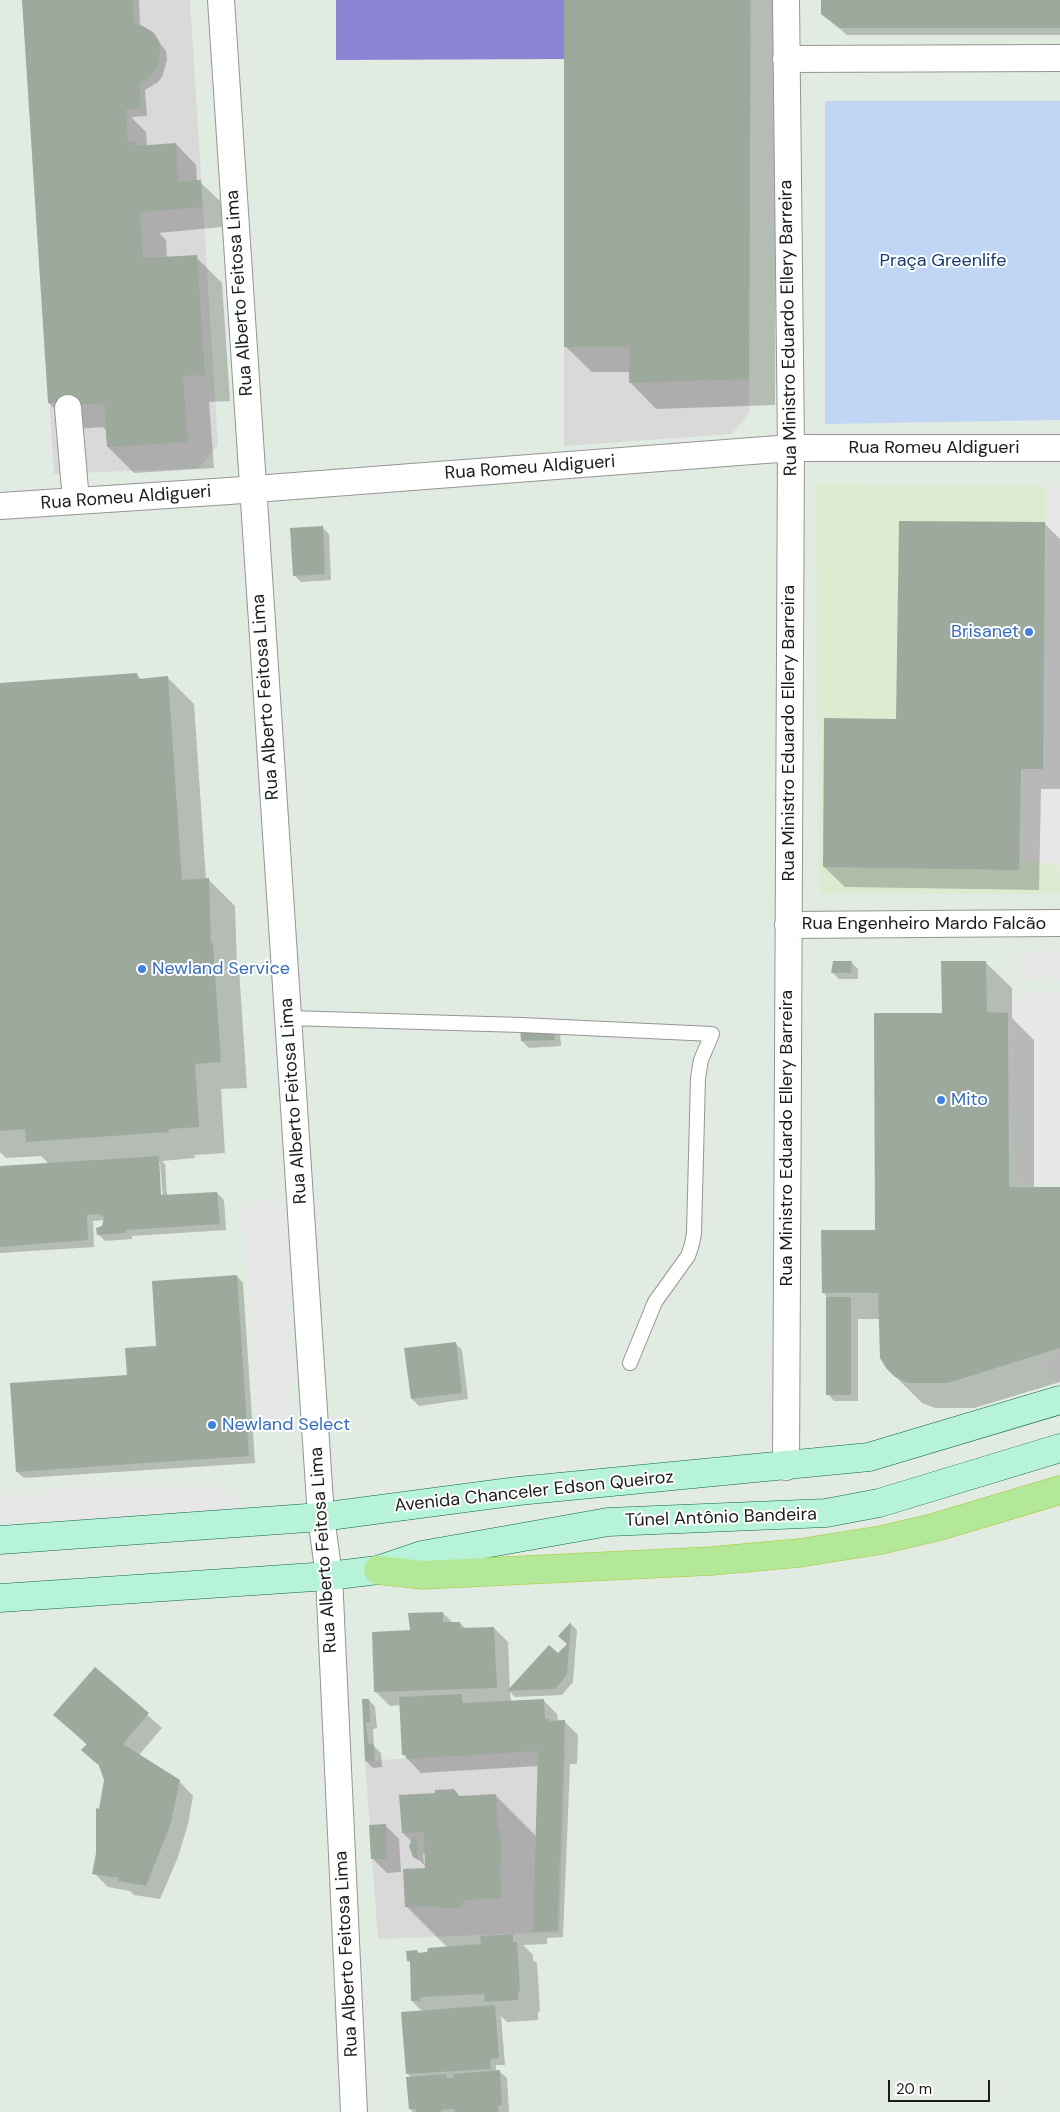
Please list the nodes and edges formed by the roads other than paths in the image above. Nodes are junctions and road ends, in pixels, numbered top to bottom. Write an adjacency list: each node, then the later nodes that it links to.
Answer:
1 (221, 0): 8 (street, Rua Alberto Feitosa Lima)
2 (786, 0): 4 (street, Rua Ministro Eduardo Ellery Barreira)
3 (1060, 58): 4 (street)
4 (786, 59): 6 (street, Rua Ministro Eduardo Ellery Barreira)
5 (68, 408): 9 (street)
6 (791, 448): 7 (street, Rua Romeu Aldigueri); 8 (street, Rua Romeu Aldigueri); 12 (street, Rua Ministro Eduardo Ellery Barreira)
7 (1060, 448)
8 (252, 490): 9 (street, Rua Romeu Aldigueri); 13 (street, Rua Alberto Feitosa Lima)
9 (76, 501): 10 (street, Rua Romeu Aldigueri)
10 (0, 506)
11 (1060, 923): 12 (street, Rua Engenheiro Mardo Falcão)
12 (788, 925): 17 (street, Rua Ministro Eduardo Ellery Barreira)
13 (288, 1018): 14 (lane); 19 (street, Rua Alberto Feitosa Lima)
14 (630, 1363)
15 (1060, 1400): 17 (main road, Avenida Chanceler Edson Queiroz)
16 (1060, 1448): 21 (main road, Túnel Antônio Bandeira)
17 (786, 1467): 19 (main road, Avenida Chanceler Edson Queiroz)
18 (1060, 1490): 21 (highway)
19 (321, 1517): 20 (main road, Avenida Chanceler Edson Queiroz); 22 (street, Rua Alberto Feitosa Lima)
20 (0, 1540)
21 (378, 1570): 22 (main road)
22 (329, 1576): 23 (main road); 24 (street, Rua Alberto Feitosa Lima)
23 (0, 1598)
24 (354, 2112)

